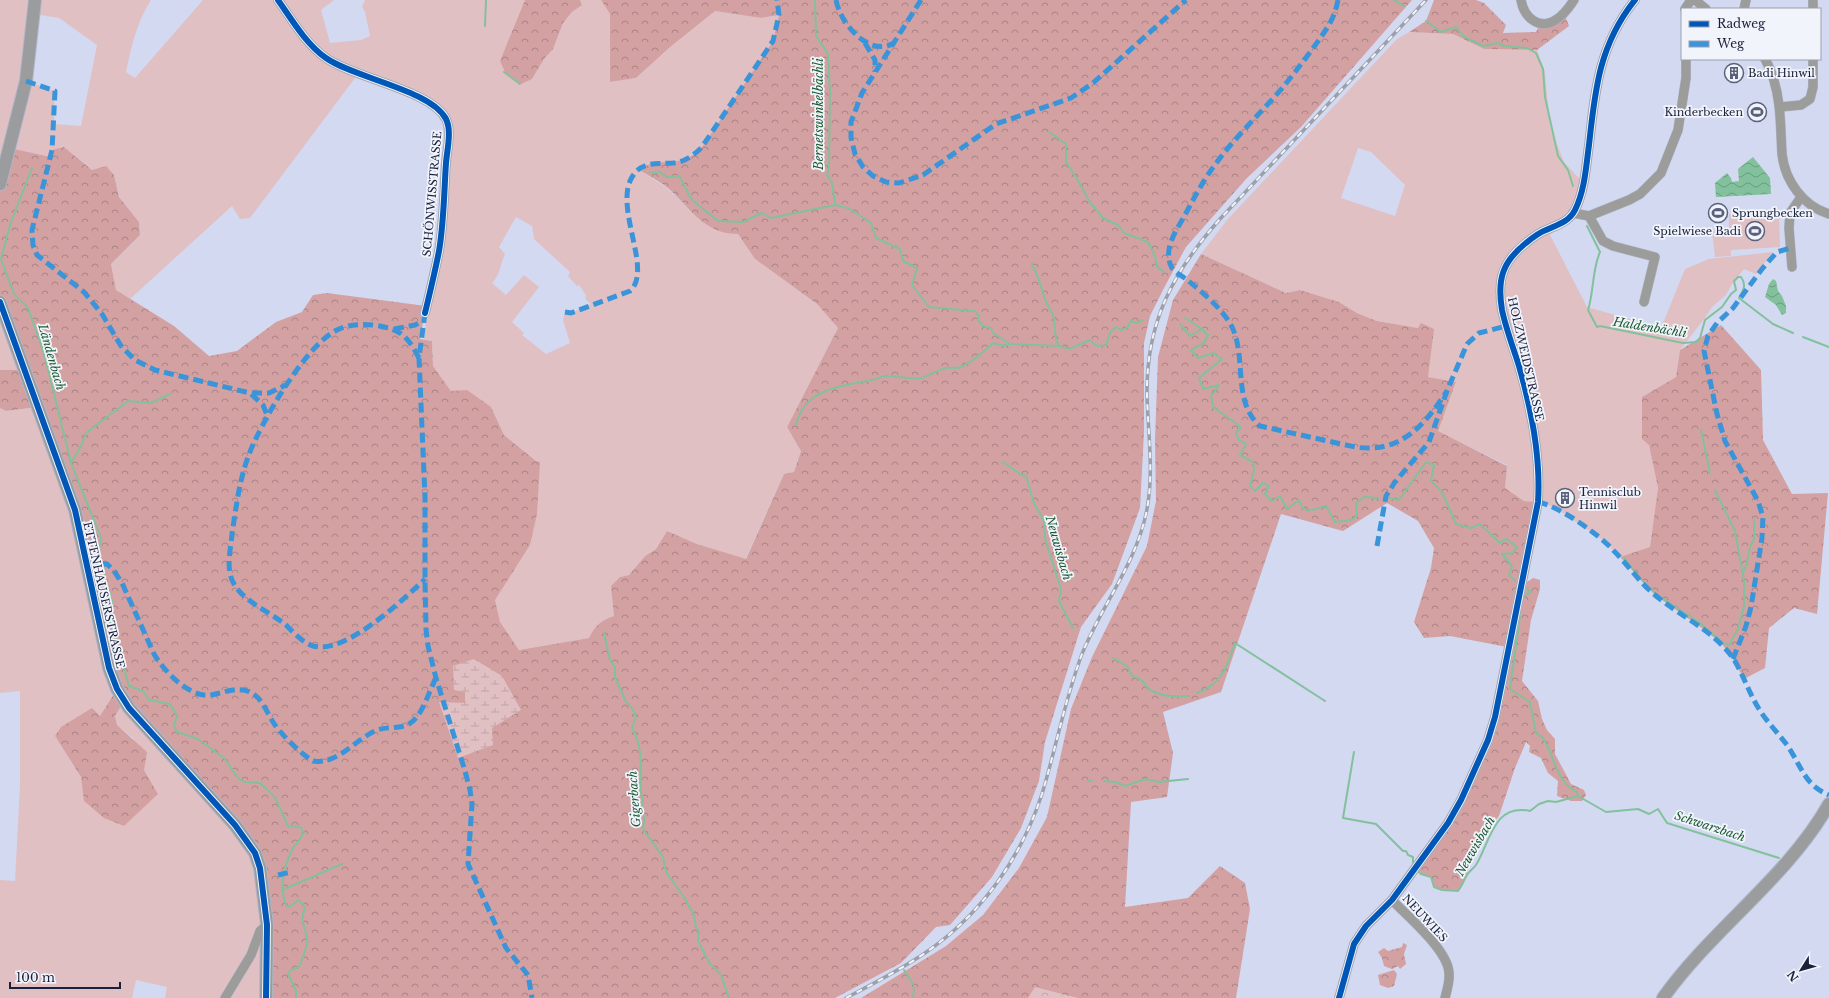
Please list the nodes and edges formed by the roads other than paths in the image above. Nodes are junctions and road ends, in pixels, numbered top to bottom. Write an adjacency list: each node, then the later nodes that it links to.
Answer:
1 (35, 0): 14 (street)
2 (278, 0): 22 (street, SCHÖNWISSTRASSE)
3 (1521, 0): 4 (street)
4 (1574, 0)
5 (1635, 0): 16 (street)
6 (1691, 0): 8 (street)
7 (1695, 0): 9 (street)
8 (1685, 8)
9 (1705, 8)
10 (1686, 60): 18 (street)
11 (1765, 60): 13 (street)
12 (1813, 60): 13 (street)
13 (1780, 107): 15 (street)
14 (0, 184)
15 (1801, 197): 17 (street); 19 (street)
16 (1573, 213): 18 (street); 24 (street, HOLZWEIDSTRASSE)
17 (1829, 214)
18 (1588, 216): 21 (street)
19 (1792, 267)
20 (0, 302): 25 (street, ETTENHAUSERSTRASSE)
21 (1644, 302)
22 (425, 313)
23 (1829, 804): 30 (street)
24 (1392, 900): 28 (street, HOLZWEIDSTRASSE); 29 (street, NEUWIES)
25 (267, 925): 26 (street); 27 (street, ETTENHAUSERSTRASSE)
26 (225, 998)
27 (266, 998)
28 (1339, 998)
29 (1445, 998)
30 (1663, 998)

